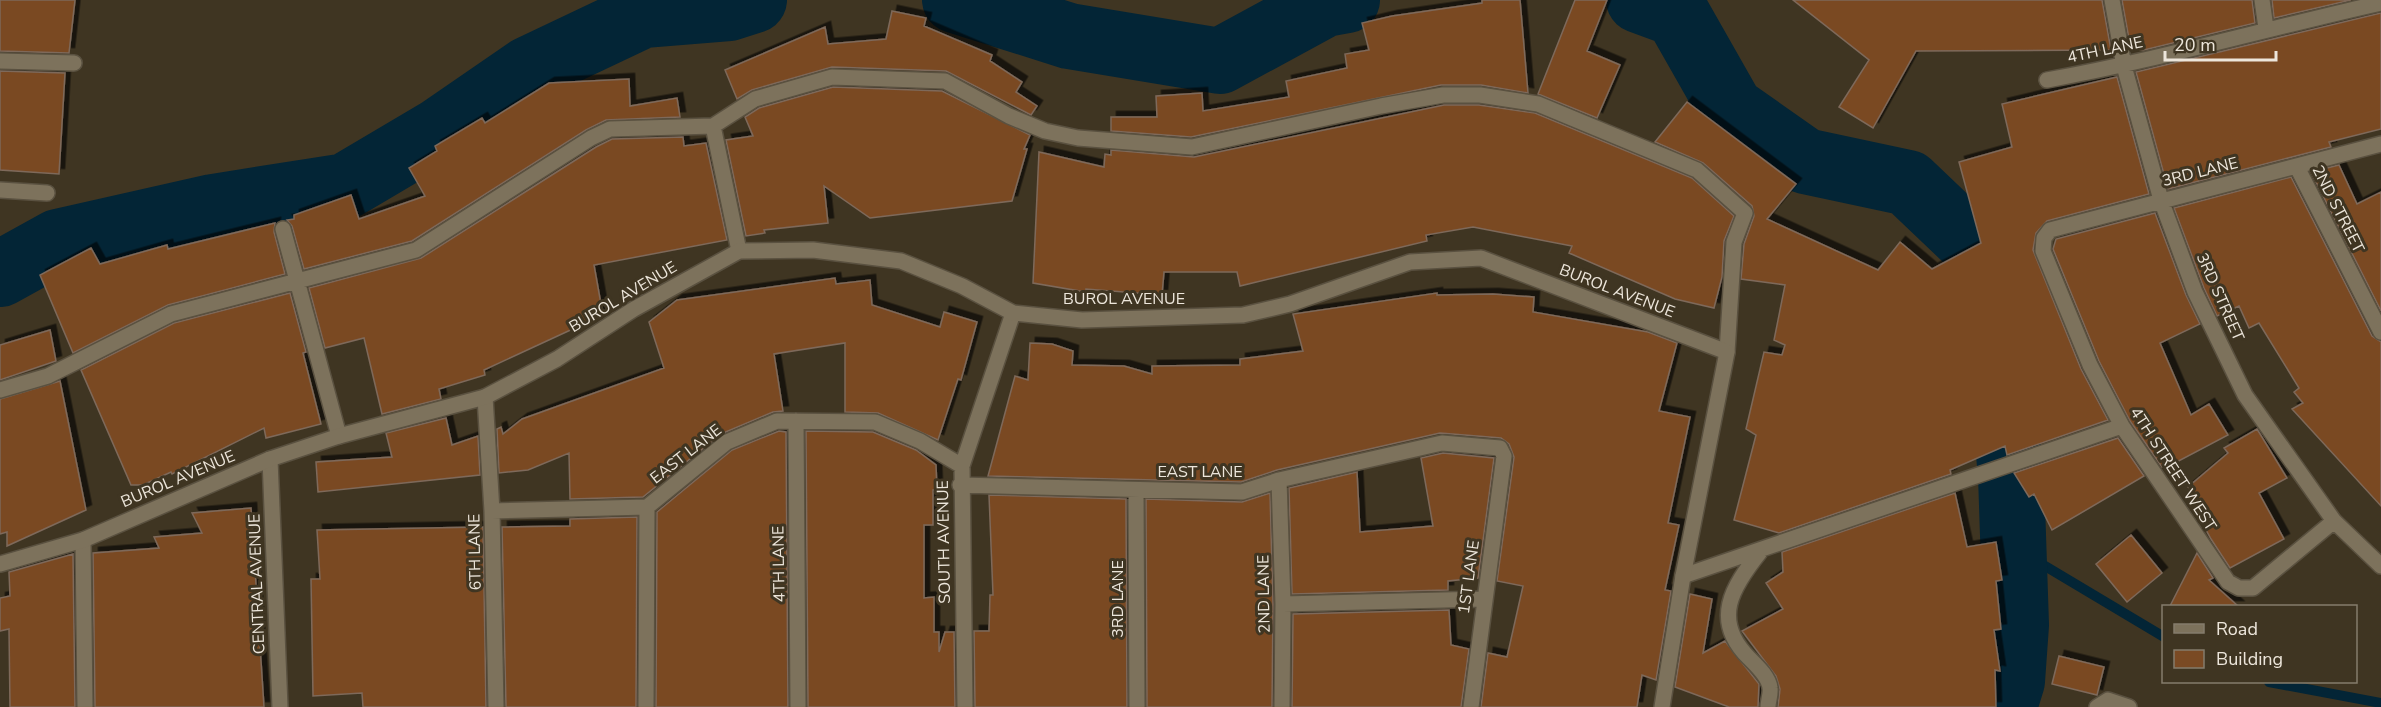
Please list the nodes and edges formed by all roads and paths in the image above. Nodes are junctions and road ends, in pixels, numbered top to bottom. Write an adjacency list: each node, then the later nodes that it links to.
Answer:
1 (2112, 0): 7 (street, 3RD STREET)
2 (2262, 0): 4 (street)
3 (2381, 3): 4 (street, 4TH LANE)
4 (2266, 28): 7 (street, 4TH LANE)
5 (0, 61): 6 (street)
6 (74, 63)
7 (2124, 66): 8 (street, 4TH LANE); 14 (street, 3RD STREET)
8 (2047, 80)
9 (713, 126): 16 (street); 18 (street); 21 (street)
10 (2381, 144): 11 (street, 3RD LANE)
11 (2297, 167): 14 (street, 3RD LANE); 20 (street, 2ND STREET)
12 (0, 190): 13 (street)
13 (47, 193)
14 (2161, 200): 17 (street, 3RD LANE); 35 (street, 3RD STREET)
15 (283, 229): 18 (street)
16 (739, 251): 19 (street, BUROL AVENUE); 23 (street, BUROL AVENUE)
17 (2043, 251): 25 (street, 4TH STREET WEST)
18 (297, 282): 22 (street); 26 (street)
19 (1013, 313): 21 (street, BUROL AVENUE); 29 (street, SOUTH AVENUE)
20 (2381, 332)
21 (1727, 352): 40 (street)
22 (0, 390)
23 (485, 397): 26 (street, BUROL AVENUE); 34 (street, 6TH LANE)
24 (796, 421): 29 (street, EAST LANE); 33 (street, EAST LANE); 47 (street, 4TH LANE)
25 (2122, 426): 35 (street, 4TH STREET WEST); 37 (street)
26 (339, 436): 28 (street, BUROL AVENUE)
27 (1504, 452): 30 (street, EAST LANE); 41 (street, 1ST LANE)
28 (270, 459): 36 (street, BUROL AVENUE); 44 (street, CENTRAL AVENUE)
29 (962, 466): 31 (street, SOUTH AVENUE)
30 (1279, 480): 32 (street, EAST LANE); 42 (street, 2ND LANE)
31 (960, 485): 32 (street, EAST LANE); 48 (street, SOUTH AVENUE)
32 (1136, 490): 49 (street, 3RD LANE)
33 (647, 507): 34 (street, EAST LANE); 46 (street)
34 (492, 511): 45 (street, 6TH LANE)
35 (2334, 521): 39 (street, 3RD STREET)
36 (83, 540): 38 (street, BUROL AVENUE); 43 (street)
37 (1760, 552): 40 (street); 53 (street)
38 (0, 564)
39 (2381, 566)
40 (1683, 576): 52 (street)
41 (1485, 599): 42 (street); 51 (street, 1ST LANE)
42 (1283, 604): 50 (street, 2ND LANE)
43 (85, 707)
44 (280, 707)
45 (496, 707)
46 (646, 707)
47 (798, 707)
48 (964, 707)
49 (1137, 707)
50 (1282, 707)
51 (1471, 707)
52 (1662, 707)
53 (1768, 707)
54 (2097, 707): 55 (street)
55 (2129, 707)

